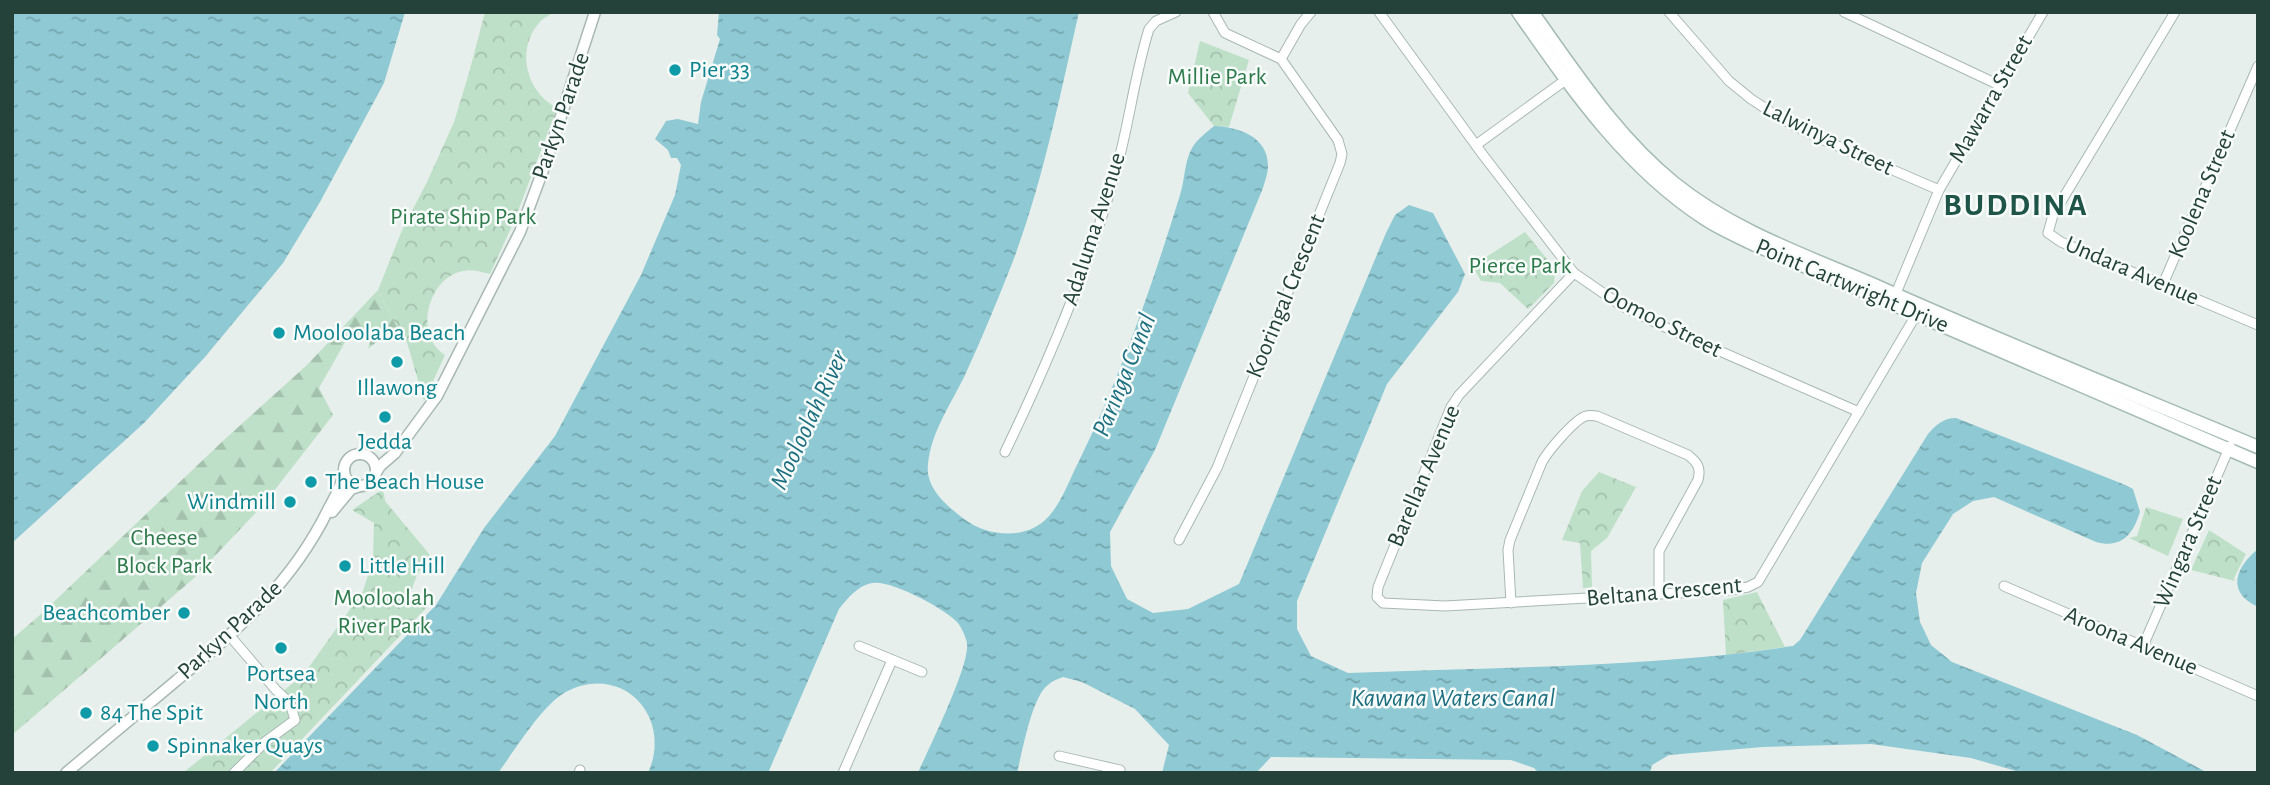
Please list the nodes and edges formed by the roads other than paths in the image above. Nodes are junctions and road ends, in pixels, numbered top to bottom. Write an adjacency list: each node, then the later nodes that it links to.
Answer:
1 (595, 12): 24 (street, Parkyn Parade)
2 (1176, 12): 27 (street, Adaluma Avenue)
3 (1213, 12): 12 (street)
4 (1311, 12): 12 (street)
5 (1379, 12): 16 (street, Oomoo Street)
6 (1518, 12): 14 (main road, Point Cartwright Drive)
7 (1532, 12): 14 (main road, Point Cartwright Drive)
8 (1670, 12): 17 (street, Lalwinya Street)
9 (1844, 12): 15 (street)
10 (2043, 12): 15 (street, Mawarra Street)
11 (2175, 12): 19 (street, Undara Avenue)
12 (1281, 59): 34 (street, Kooringal Crescent)
13 (2258, 66): 19 (street, Koolena Street)
14 (1571, 76): 16 (street); 20 (main road, Point Cartwright Drive)
15 (1998, 85): 17 (street, Mawarra Street)
16 (1476, 145): 18 (street, Oomoo Street)
17 (1939, 190): 20 (street, Mawarra Street)
18 (1574, 273): 23 (street, Oomoo Street); 37 (street, Barellan Avenue)
19 (2163, 284): 22 (street, Undara Avenue)
20 (1894, 299): 21 (main road, Point Cartwright Drive)
21 (1919, 310): 23 (street, Beltana Crescent); 25 (main road, Point Cartwright Drive)
22 (2258, 325)
23 (1859, 412): 36 (street, Beltana Crescent)
24 (404, 440): 28 (street, Parkyn Parade); 31 (street, Parkyn Parade)
25 (2231, 443): 26 (main road, Point Cartwright Drive); 29 (main road, Point Cartwright Drive); 41 (street, Wingara Street)
26 (2258, 447)
27 (1005, 452)
28 (368, 456): 30 (street); 31 (street)
29 (2258, 462)
30 (344, 471): 32 (street); 33 (street, Parkyn Parade)
31 (375, 474): 32 (street)
32 (361, 486): 33 (street, Parkyn Parade)
33 (317, 531): 39 (street, Parkyn Parade)
34 (1180, 540)
35 (2004, 586): 41 (street, Aroona Avenue)
36 (1659, 594): 38 (street, Beltana Crescent); 38 (street)
37 (1377, 597): 38 (street, Beltana Crescent)
38 (1511, 603)
39 (230, 636): 48 (street, Parkyn Parade); 49 (street)
40 (859, 646): 42 (street)
41 (2143, 646): 44 (street, Aroona Avenue)
42 (892, 660): 43 (street); 50 (street)
43 (922, 672)
44 (2258, 696)
45 (1059, 756): 46 (street)
46 (1088, 768): 47 (street)
47 (1120, 770)
48 (66, 773)
49 (234, 773)
50 (843, 773)

